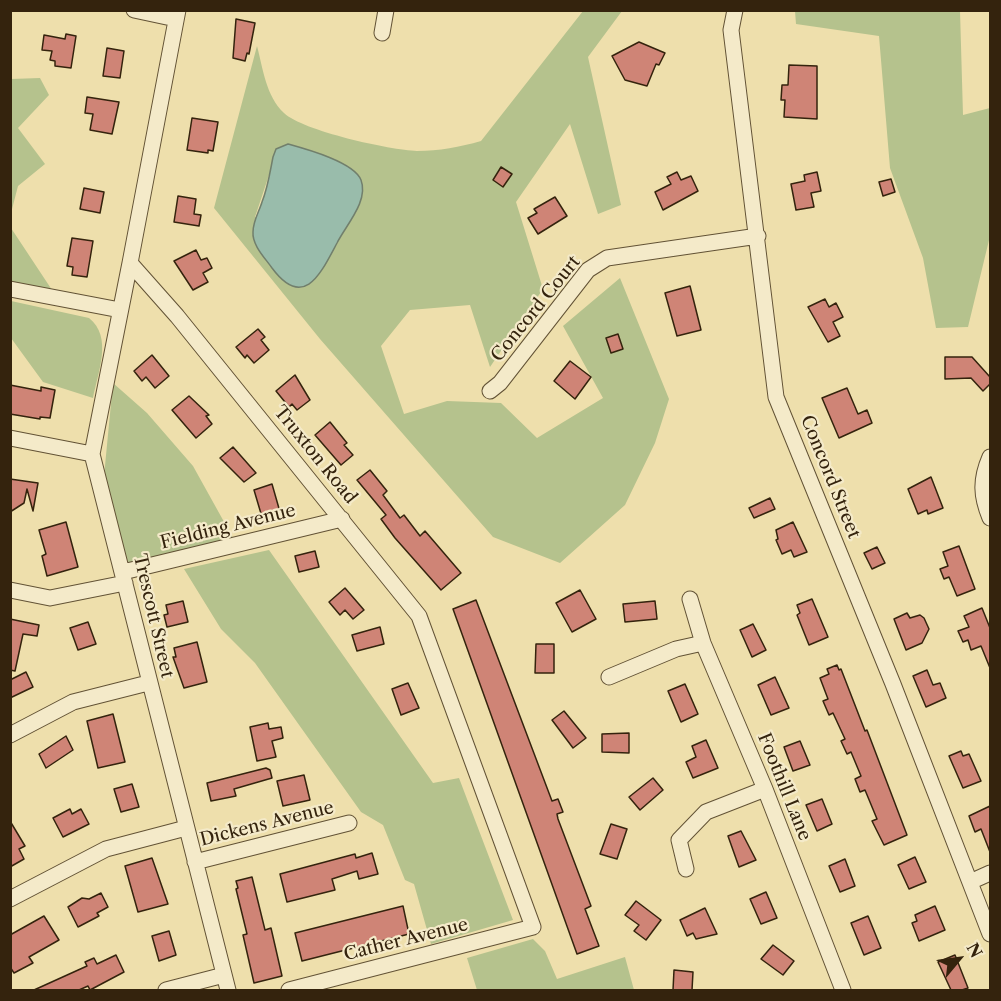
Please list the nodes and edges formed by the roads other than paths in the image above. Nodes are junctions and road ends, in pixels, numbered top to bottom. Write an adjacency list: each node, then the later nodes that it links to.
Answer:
1 (134, 10): 4 (street)
2 (386, 10): 5 (street)
3 (735, 10): 6 (street, Concord Street)
4 (177, 15): 7 (street)
5 (382, 33)
6 (758, 236): 10 (street, Concord Court); 29 (street, Concord Street)
7 (130, 263): 9 (street, Trescott Street); 15 (street, Truxton Road)
8 (10, 289): 9 (street)
9 (120, 310): 12 (street, Trescott Street)
10 (490, 391)
11 (10, 438): 12 (street)
12 (92, 454): 16 (street, Trescott Street)
13 (990, 457): 14 (street)
14 (990, 518)
15 (342, 519): 16 (street, Fielding Avenue); 31 (street, Truxton Road)
16 (124, 577): 17 (street, Fielding Avenue); 21 (street, Trescott Street)
17 (10, 590)
18 (690, 599): 19 (street, Foothill Lane)
19 (703, 643): 20 (street); 23 (street, Foothill Lane)
20 (609, 677)
21 (148, 683): 22 (street); 25 (street, Trescott Street)
22 (10, 735)
23 (765, 789): 27 (street); 36 (street, Foothill Lane)
24 (349, 823): 26 (street, Dickens Avenue)
25 (186, 828): 26 (street, Trescott Street); 30 (street, Dickens Avenue)
26 (195, 862): 33 (street, Trescott Street)
27 (686, 869)
28 (990, 873): 29 (street)
29 (970, 882): 32 (street, Concord Street)
30 (10, 899)
31 (533, 927): 35 (street, Cather Avenue)
32 (990, 934)
33 (226, 983): 34 (street)
34 (166, 990)
35 (289, 990)
36 (843, 990)

